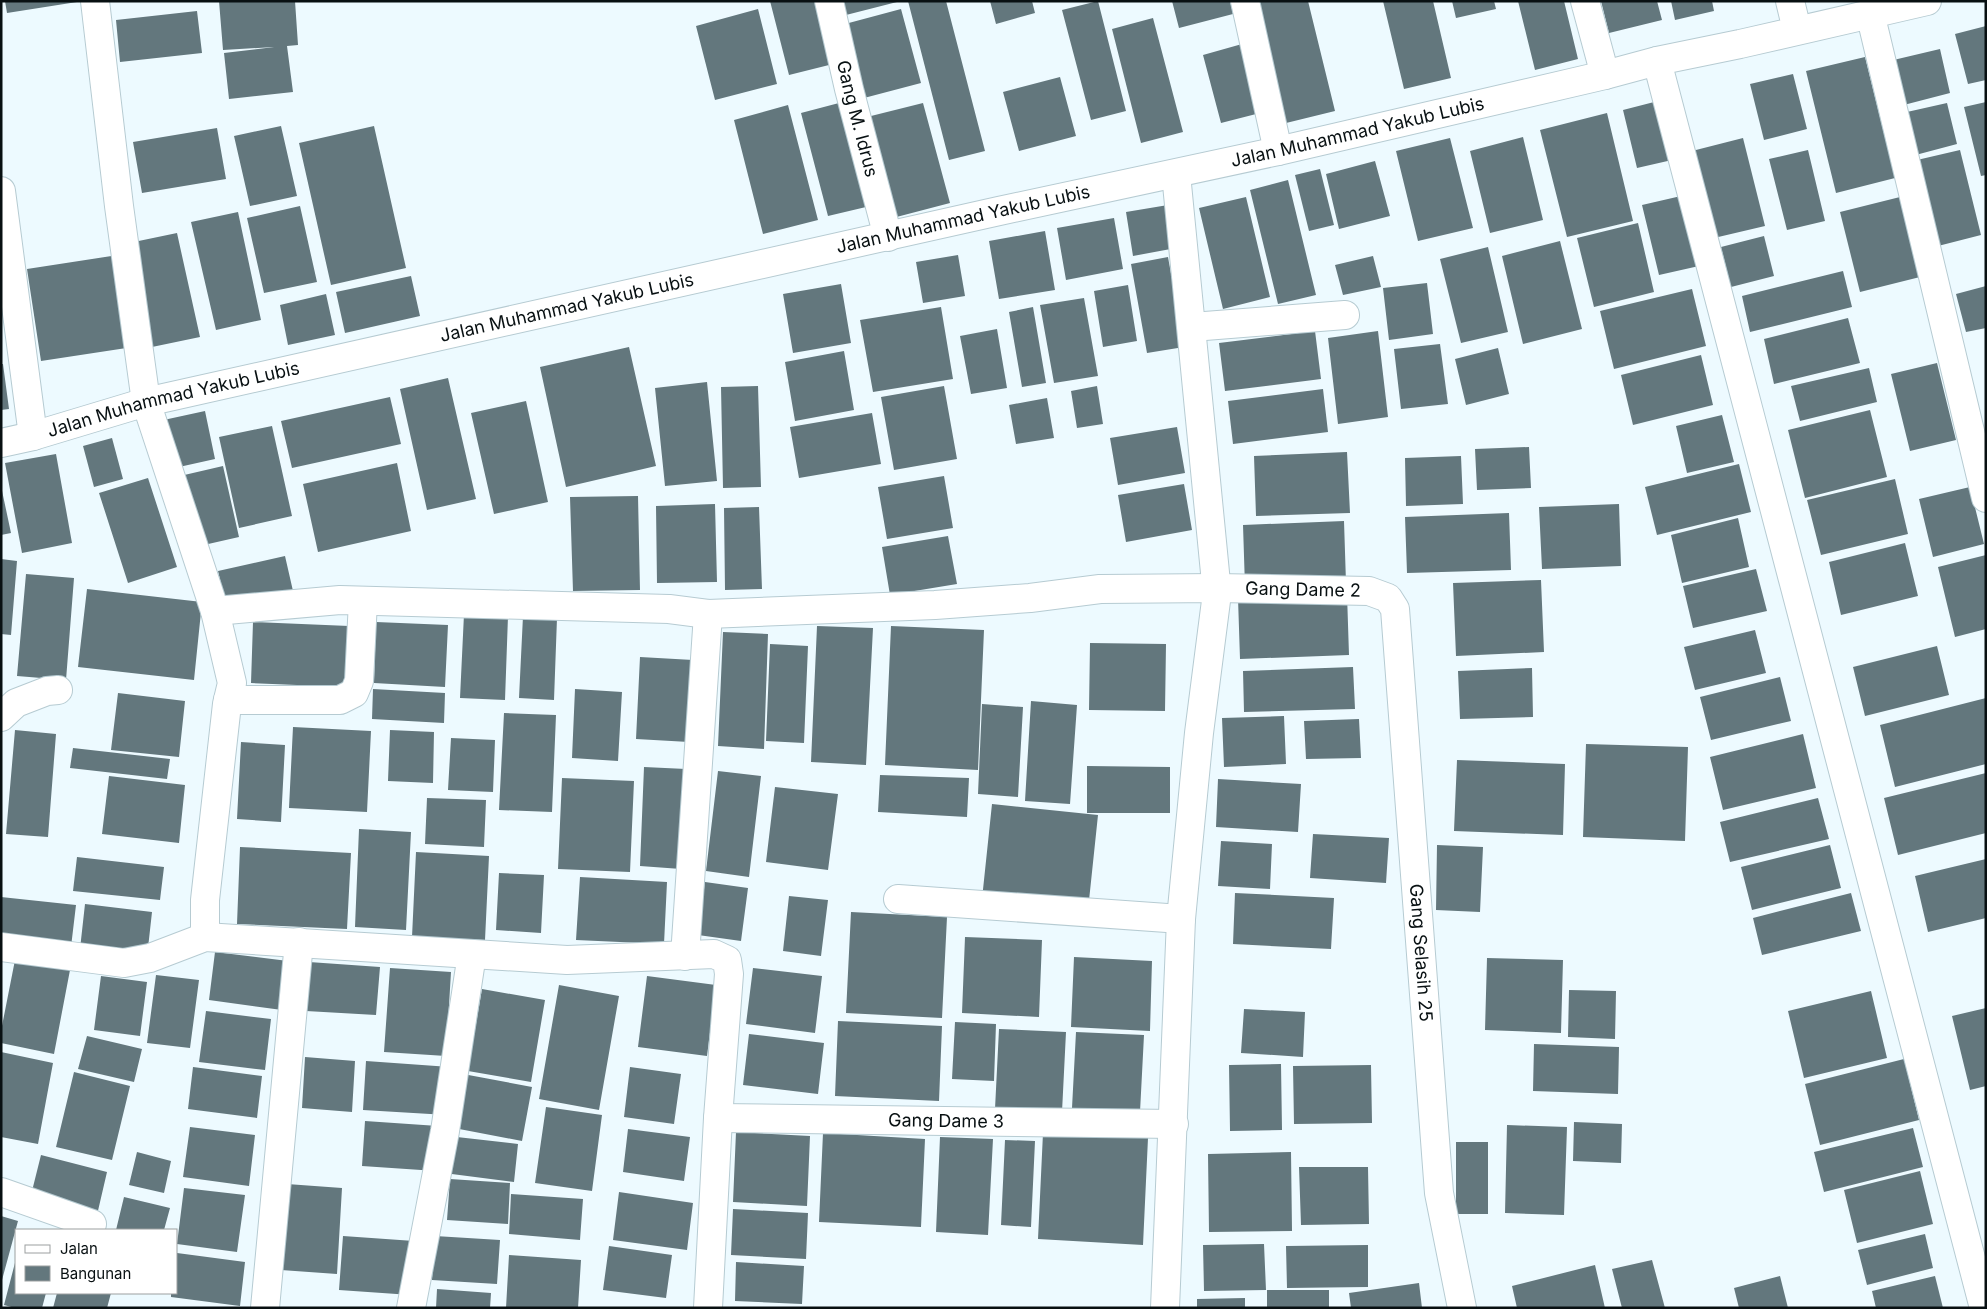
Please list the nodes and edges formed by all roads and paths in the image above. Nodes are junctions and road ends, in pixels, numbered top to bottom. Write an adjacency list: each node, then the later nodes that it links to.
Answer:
1 (95, 1): 17 (street)
2 (829, 1): 14 (street, Gang M. Idrus)
3 (1245, 1): 11 (street)
4 (1585, 1): 10 (street)
5 (1790, 1): 8 (street)
6 (1926, 1): 7 (street, Jalan Muhammad Yakub Lubis)
7 (1870, 13): 8 (street, Jalan Muhammad Yakub Lubis); 20 (street)
8 (1797, 30): 9 (street, Jalan Muhammad Yakub Lubis)
9 (1657, 61): 10 (street, Jalan Muhammad Yakub Lubis); 45 (street)
10 (1604, 75): 11 (street, Jalan Muhammad Yakub Lubis)
11 (1278, 151): 12 (street, Jalan Muhammad Yakub Lubis)
12 (1176, 174): 14 (street, Jalan Muhammad Yakub Lubis); 16 (street)
13 (1, 191): 18 (street)
14 (888, 236): 17 (street, Jalan Muhammad Yakub Lubis)
15 (1345, 315): 16 (street)
16 (1192, 327): 21 (street)
17 (146, 402): 18 (street, Jalan Muhammad Yakub Lubis); 24 (street)
18 (33, 436): 19 (street, Jalan Muhammad Yakub Lubis)
19 (1, 443)
20 (1986, 498)
21 (1217, 588): 22 (street, Gang Dame 2); 25 (street, Gang Dame 2); 30 (street)
22 (1388, 598): 44 (street, Gang Selasih 25)
23 (363, 601): 24 (street, Gang Dame 2); 25 (street, Gang Dame 2); 27 (street)
24 (215, 611): 27 (street)
25 (708, 614): 35 (street)
26 (58, 690): 28 (street)
27 (228, 700): 31 (street)
28 (1, 718)
29 (898, 899): 30 (street)
30 (1181, 919): 37 (street)
31 (205, 937): 32 (street); 33 (street)
32 (298, 942): 34 (street); 40 (street)
33 (1, 947)
34 (472, 954): 35 (street); 41 (street)
35 (685, 956): 36 (street)
36 (718, 1118): 37 (street, Gang Dame 3); 42 (street)
37 (1174, 1124): 43 (street)
38 (1, 1192): 39 (street)
39 (92, 1224)
40 (265, 1308)
41 (411, 1308)
42 (708, 1308)
43 (1165, 1308)
44 (1462, 1308)
45 (1984, 1308)

